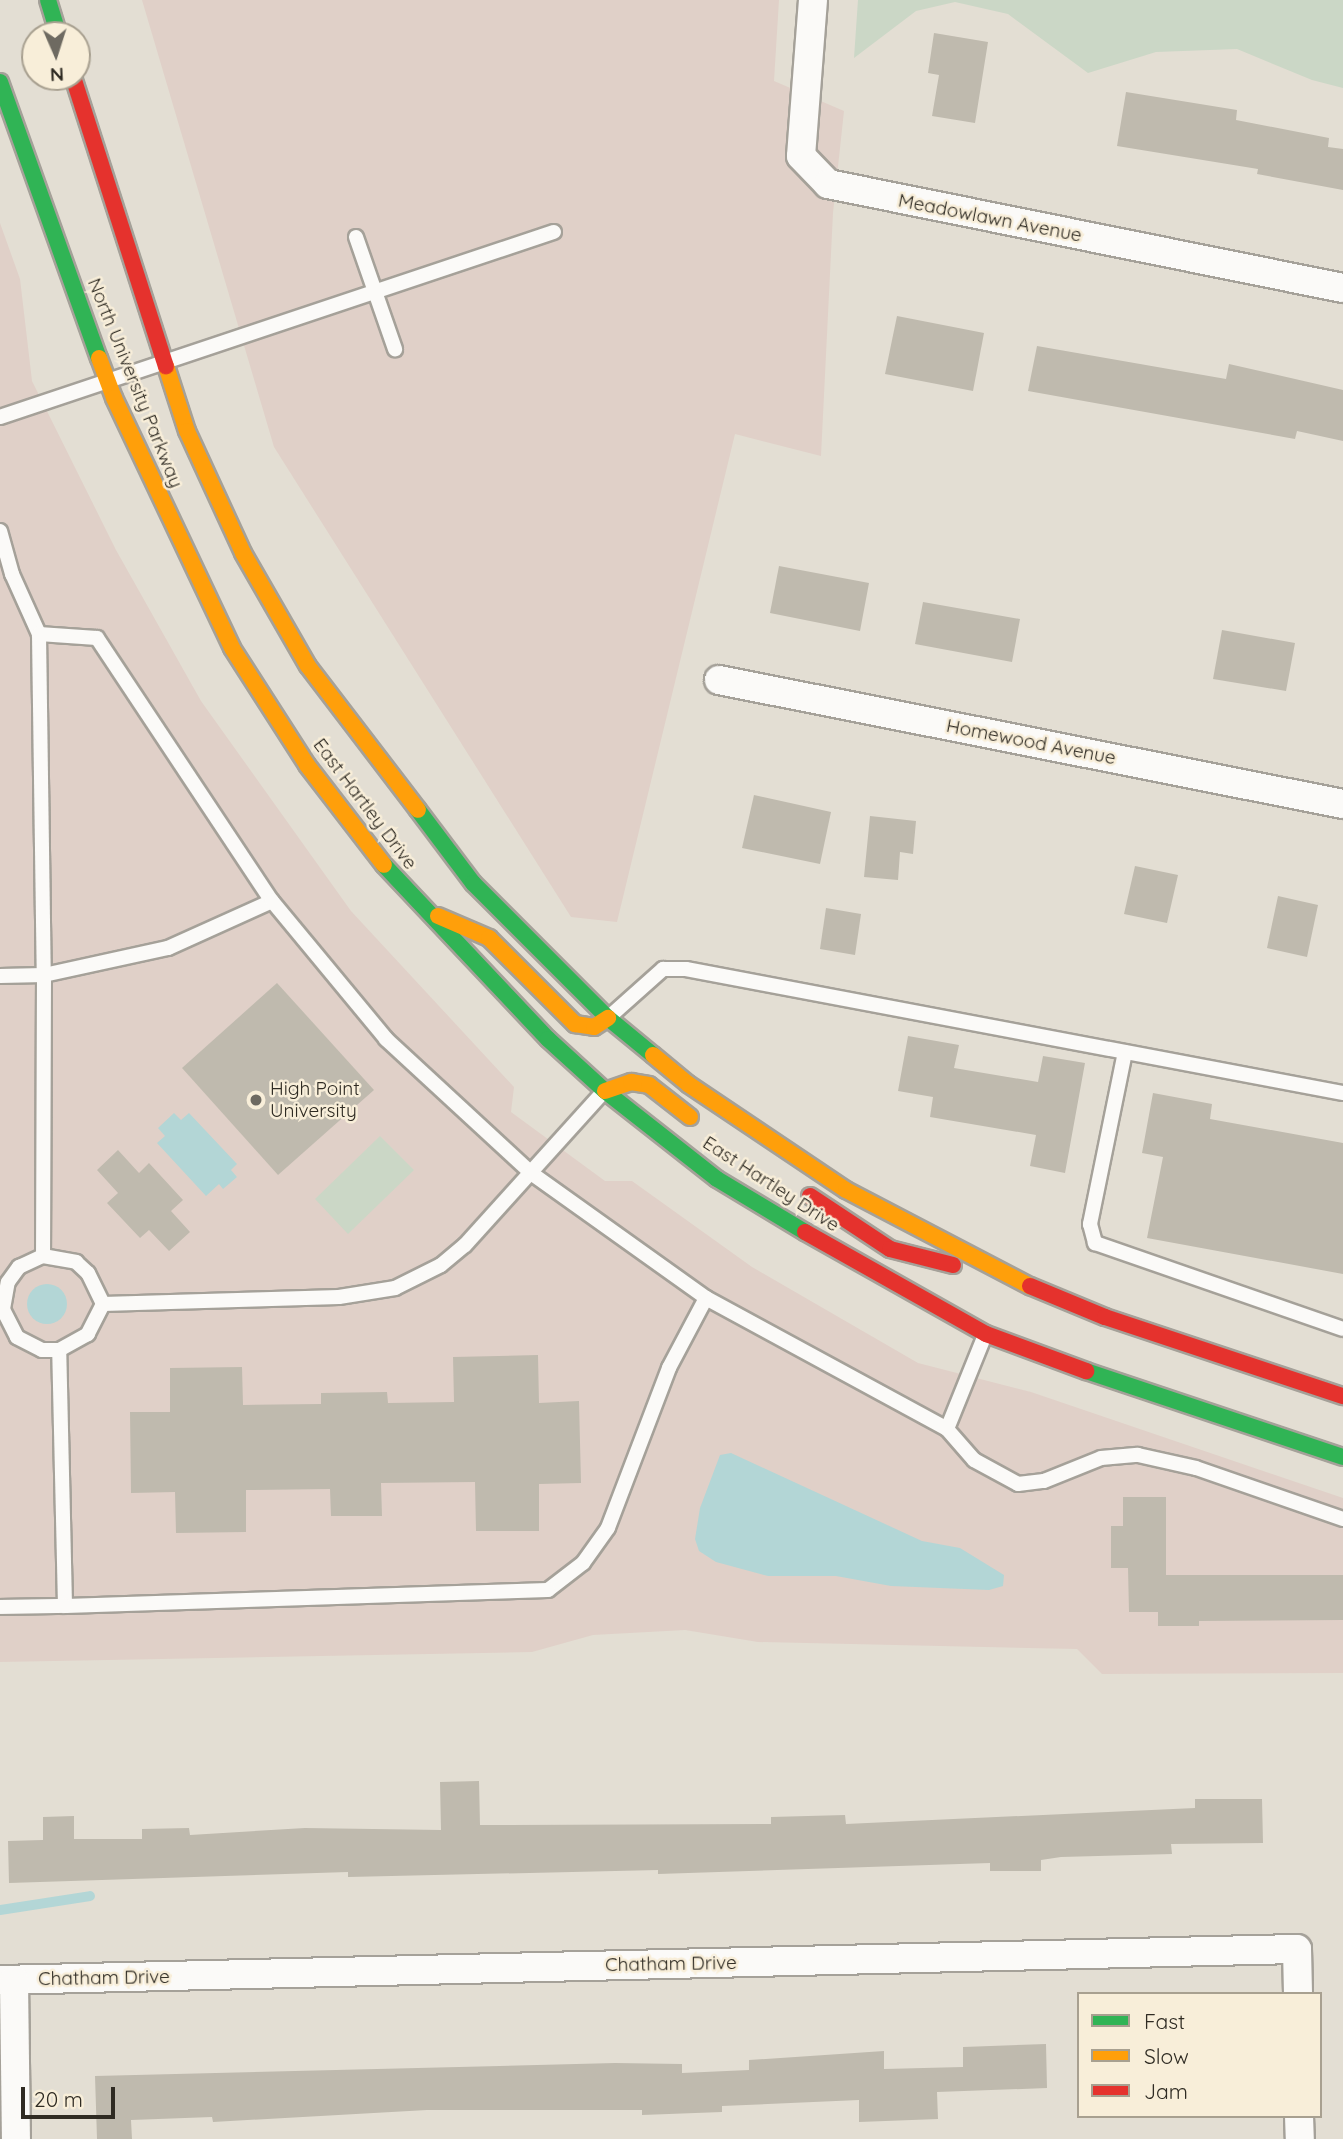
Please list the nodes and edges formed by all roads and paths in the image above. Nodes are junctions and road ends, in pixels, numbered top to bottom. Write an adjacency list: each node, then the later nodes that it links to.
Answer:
1 (48, 0): 3 (main road)
2 (813, 0): 8 (street, Meadowlawn Avenue)
3 (55, 21)
4 (0, 82): 12 (main road, North University Parkway)
5 (77, 91): 11 (main road, North University Parkway)
6 (554, 232): 9 (lane)
7 (356, 237): 9 (lane)
8 (1343, 288)
9 (376, 293): 10 (lane); 11 (lane)
10 (396, 349)
11 (165, 365): 12 (lane); 16 (main road, North University Parkway)
12 (110, 384): 13 (lane); 18 (main road, North University Parkway)
13 (0, 417)
14 (0, 531): 15 (lane)
15 (38, 634): 20 (lane); 22 (lane)
16 (308, 666): 24 (main road, East Hartley Drive)
17 (719, 680): 19 (street, Homewood Avenue)
18 (257, 688): 21 (main road, East Hartley Drive)
19 (1343, 804)
20 (272, 901): 22 (lane); 29 (lane)
21 (424, 910): 24 (main road); 26 (main road, East Hartley Drive)
22 (44, 975): 23 (lane); 31 (lane)
23 (0, 976)
24 (608, 1018): 25 (lane); 32 (main road, East Hartley Drive)
25 (1125, 1052): 27 (lane); 35 (lane)
26 (605, 1091): 28 (main road); 29 (lane); 36 (main road, East Hartley Drive)
27 (1343, 1093)
28 (702, 1124)
29 (531, 1173): 33 (lane); 34 (lane)
30 (790, 1183): 32 (main road)
31 (43, 1256): 34 (lane); 37 (lane)
32 (1023, 1283): 38 (main road, East Hartley Drive)
33 (706, 1298): 39 (lane); 42 (lane)
34 (103, 1304): 37 (lane)
35 (1343, 1329)
36 (986, 1334): 39 (lane); 40 (main road, East Hartley Drive)
37 (59, 1350): 42 (lane)
38 (1343, 1396)
39 (947, 1429): 41 (lane)
40 (1343, 1457)
41 (1343, 1518)
42 (65, 1606): 43 (lane)
43 (0, 1607)
44 (7, 1980): 45 (street, Chatham Drive); 47 (street)
45 (1298, 1992)
46 (1299, 2118): 48 (street)
47 (16, 2139)
48 (1300, 2139)

